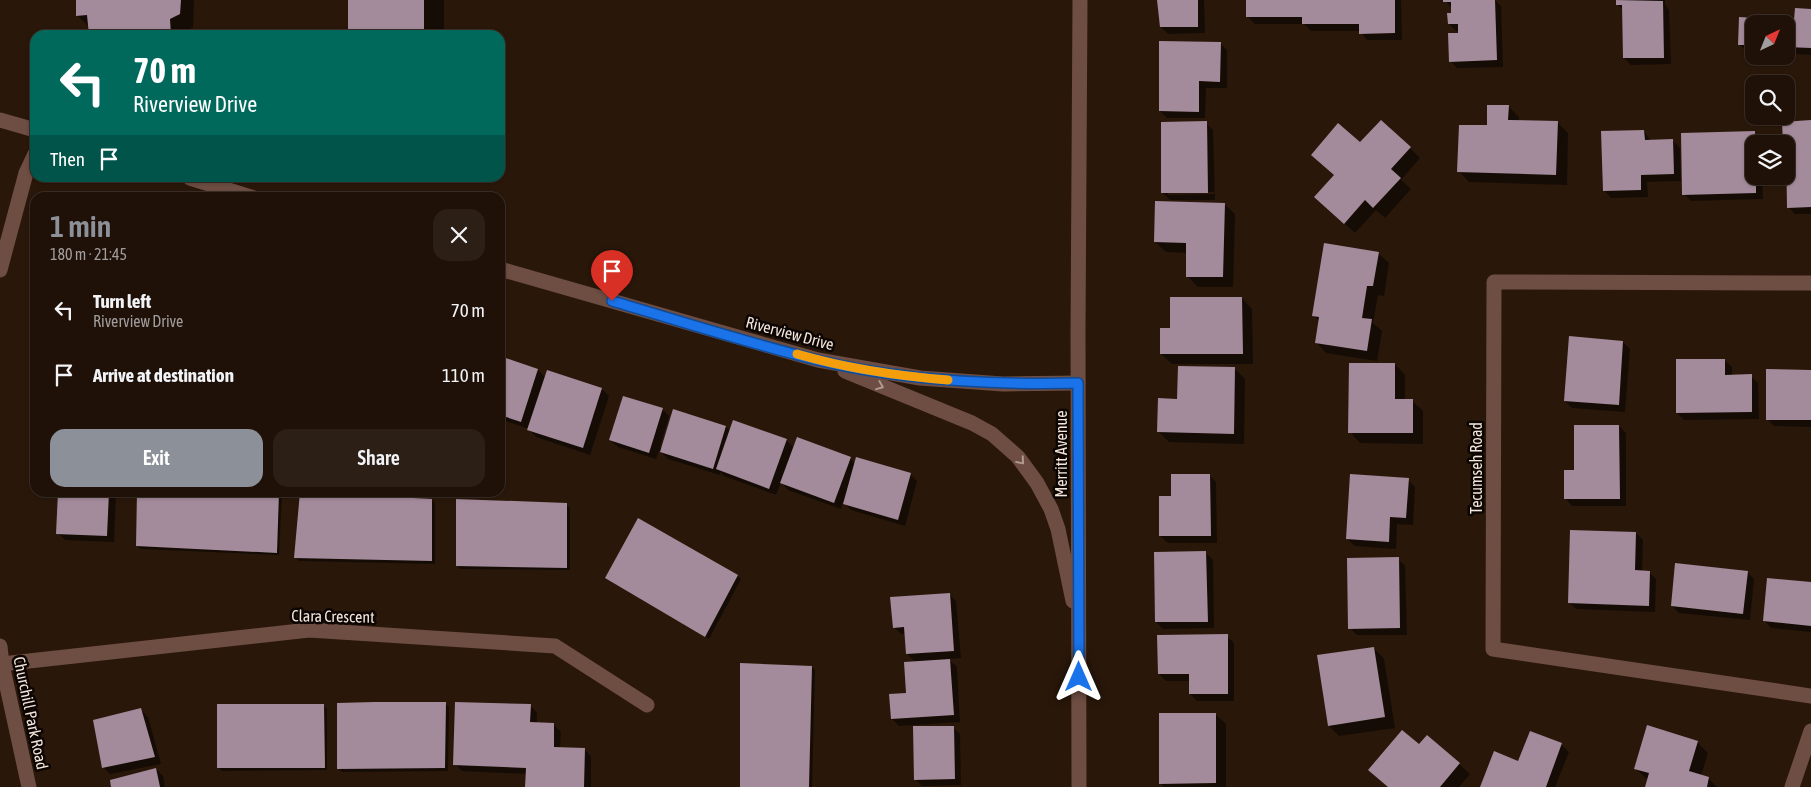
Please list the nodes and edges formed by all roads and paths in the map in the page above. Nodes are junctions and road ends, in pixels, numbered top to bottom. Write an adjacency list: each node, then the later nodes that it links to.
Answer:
1 (1080, 0): 11 (street, Merritt Avenue)
2 (0, 120): 3 (street)
3 (30, 129)
4 (30, 165): 7 (street)
5 (203, 182): 6 (street)
6 (235, 192)
7 (0, 270)
8 (505, 270): 10 (street, Riverview Drive)
9 (1811, 283): 15 (street, Tecumseh Road)
10 (818, 360): 11 (street, Riverview Drive); 12 (street, one-way to 12)
11 (1078, 383): 12 (street, Merritt Avenue)
12 (1079, 622): 19 (street, Merritt Avenue)
13 (0, 646): 14 (street, Churchill Park Road)
14 (2, 664): 16 (street, Clara Crescent); 18 (street, Churchill Park Road)
15 (1811, 696)
16 (647, 705)
17 (1811, 731): 20 (street)
18 (29, 787)
19 (1080, 787)
20 (1792, 787)

